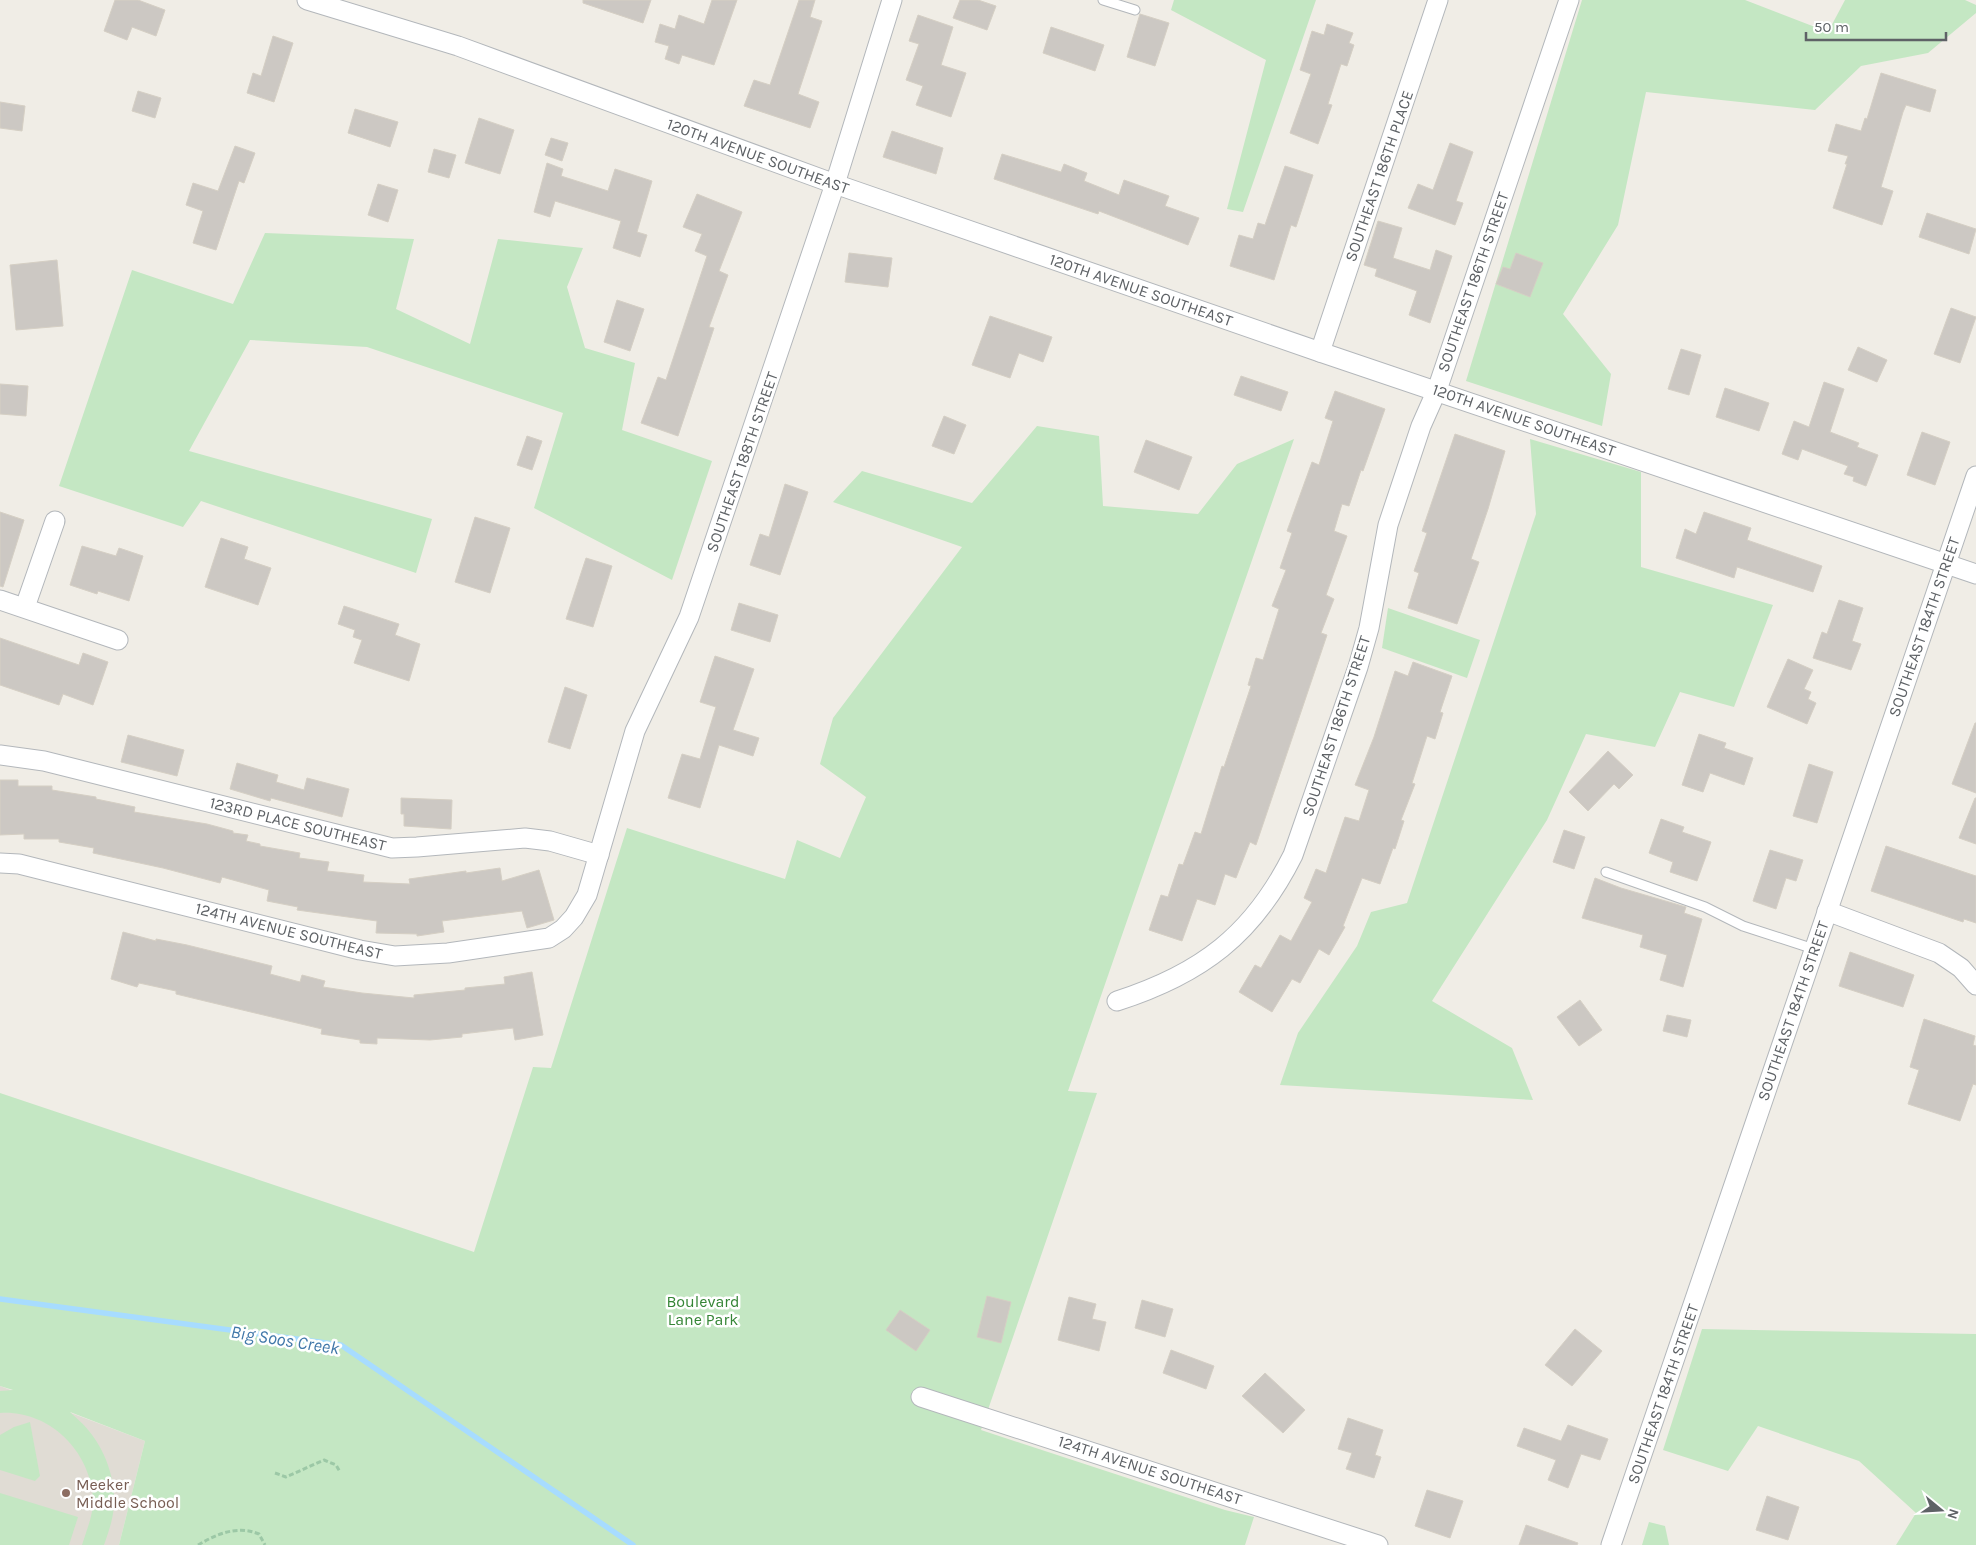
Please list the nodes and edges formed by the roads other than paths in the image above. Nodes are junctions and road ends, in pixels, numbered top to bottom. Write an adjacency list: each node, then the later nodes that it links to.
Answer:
1 (307, 0): 6 (street, 120TH AVENUE SOUTHEAST)
2 (892, 0): 8 (street, SOUTHEAST 188TH STREET)
3 (1103, 0): 7 (lane)
4 (1438, 0): 9 (street, SOUTHEAST 186TH PLACE)
5 (1569, 0): 10 (street, SOUTHEAST 186TH STREET)
6 (340, 6): 8 (street, 120TH AVENUE SOUTHEAST)
7 (1135, 10)
8 (835, 184): 9 (street, 120TH AVENUE SOUTHEAST); 19 (street, SOUTHEAST 188TH STREET)
9 (1320, 352): 10 (street, 120TH AVENUE SOUTHEAST)
10 (1437, 390): 13 (street, 120TH AVENUE SOUTHEAST); 26 (street, SOUTHEAST 186TH STREET)
11 (1976, 476): 13 (street, SOUTHEAST 184TH STREET)
12 (55, 521): 16 (street)
13 (1946, 564): 14 (street, 120TH AVENUE SOUTHEAST); 22 (street, SOUTHEAST 184TH STREET)
14 (1976, 574)
15 (0, 600): 16 (street)
16 (25, 607): 17 (street)
17 (118, 640)
18 (0, 755): 19 (street, 123RD PLACE SOUTHEAST)
19 (599, 855): 23 (street, SOUTHEAST 188TH STREET)
20 (0, 863): 23 (street, 124TH AVENUE SOUTHEAST)
21 (1606, 872): 24 (lane)
22 (1827, 911): 24 (street, SOUTHEAST 184TH STREET); 25 (street)
23 (574, 917)
24 (1814, 950): 29 (street, SOUTHEAST 184TH STREET)
25 (1976, 985)
26 (1117, 1001)
27 (921, 1397): 28 (street, 124TH AVENUE SOUTHEAST)
28 (1378, 1545)
29 (1611, 1545)

